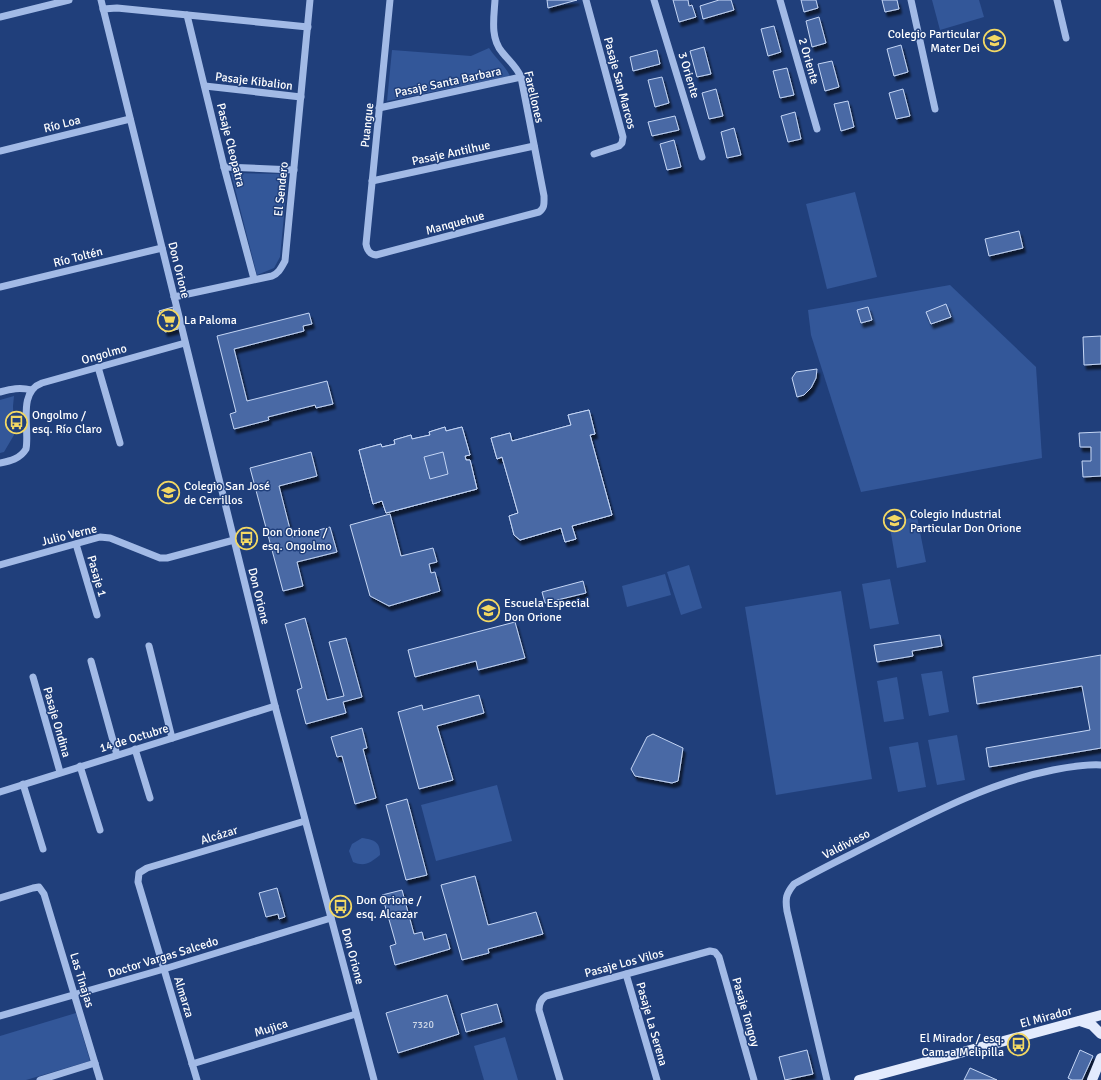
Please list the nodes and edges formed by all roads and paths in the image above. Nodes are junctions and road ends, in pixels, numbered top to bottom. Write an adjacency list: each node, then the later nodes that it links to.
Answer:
1 (69, 0): 13 (street)
2 (101, 0): 11 (street, Don Orione)
3 (310, 0): 14 (street, El Sendero)
4 (390, 0): 19 (street, Puangue)
5 (495, 0): 16 (street, Farellones)
6 (586, 0): 25 (street, Pasaje San Marcos)
7 (654, 0): 26 (street, 3 Oriente)
8 (780, 0): 22 (street, 2 Oriente)
9 (911, 0): 20 (street)
10 (1057, 0): 15 (street)
11 (103, 10): 12 (street); 21 (street, Don Orione)
12 (187, 15): 14 (street); 17 (street, Pasaje Cleopatra)
13 (0, 17)
14 (308, 27): 18 (street, El Sendero)
15 (1066, 38)
16 (521, 77): 19 (street, Pasaje Santa Barbara); 23 (street, Farellones)
17 (205, 86): 18 (street, Pasaje Kibalion); 27 (street, Pasaje Cleopatra)
18 (301, 97): 28 (street, El Sendero)
19 (380, 108): 29 (street, Puangue)
20 (935, 109)
21 (130, 119): 24 (street, Río Loa); 31 (street, Don Orione)
22 (817, 129)
23 (534, 146): 29 (street, Pasaje Antilhue); 30 (street, Farellones)
24 (0, 151)
25 (594, 154)
26 (702, 157)
27 (224, 167): 28 (street); 33 (street, Pasaje Cleopatra)
28 (294, 170): 33 (street, El Sendero)
29 (372, 181): 32 (street, Puangue)
30 (544, 205): 32 (street, Manquehue)
31 (162, 248): 34 (street, Río Toltén); 35 (street, Don Orione)
32 (368, 252)
33 (254, 279): 35 (street, El Sendero)
34 (0, 287)
35 (174, 297): 36 (street, Don Orione)
36 (185, 343): 37 (street, Ongolmo); 42 (street, Don Orione)
37 (98, 367): 38 (street, Ongolmo); 40 (street)
38 (31, 390): 39 (street); 41 (street)
39 (0, 392)
40 (120, 443)
41 (0, 463)
42 (234, 540): 43 (street, Julio Verne); 49 (street, Don Orione)
43 (76, 544): 44 (street, Julio Verne); 45 (street, Pasaje 1)
44 (0, 565)
45 (97, 615)
46 (149, 646): 50 (street)
47 (91, 661): 52 (street)
48 (33, 677): 55 (street, Pasaje Ondina)
49 (275, 706): 50 (street, 14 de Octubre); 59 (street, Don Orione)
50 (172, 738): 51 (street, 14 de Octubre)
51 (135, 749): 52 (street, 14 de Octubre); 58 (street)
52 (117, 755): 54 (street, 14 de Octubre)
53 (1101, 765): 84 (street, Valdivieso)
54 (80, 766): 55 (street, 14 de Octubre); 60 (street)
55 (60, 772): 56 (street, 14 de Octubre)
56 (23, 784): 57 (street, 14 de Octubre); 61 (street)
57 (0, 792)
58 (150, 798)
59 (305, 821): 62 (street, Alcázar); 64 (street, Don Orione)
60 (100, 830)
61 (43, 849)
62 (139, 873): 66 (street, Almarza)
63 (0, 898): 68 (street, Las Tinajas)
64 (331, 918): 66 (street, Doctor Vargas Salcedo); 69 (street, Don Orione)
65 (715, 952): 67 (street, Pasaje Los Vilos); 83 (street, Pasaje Tongoy)
66 (164, 969): 68 (street, Doctor Vargas Salcedo); 76 (street, Almarza)
67 (626, 974): 81 (street, Pasaje Los Vilos); 82 (street, Pasaje La Serena)
68 (75, 994): 71 (street, Doctor Vargas Salcedo); 75 (street, Las Tinajas)
69 (356, 1014): 76 (street, Mujica); 80 (street, Don Orione)
70 (1101, 1015): 72 (main road, El Mirador)
71 (0, 1016)
72 (1080, 1021): 73 (main road); 85 (main road, El Mirador)
73 (1101, 1034)
74 (1101, 1058): 86 (main road)
75 (95, 1063): 77 (street); 78 (street, Las Tinajas)
76 (192, 1064): 79 (street, Almarza)
77 (40, 1080)
78 (100, 1080)
79 (197, 1080)
80 (374, 1080)
81 (560, 1080)
82 (657, 1080)
83 (754, 1080)
84 (827, 1080)
85 (859, 1080)
86 (1092, 1080)

